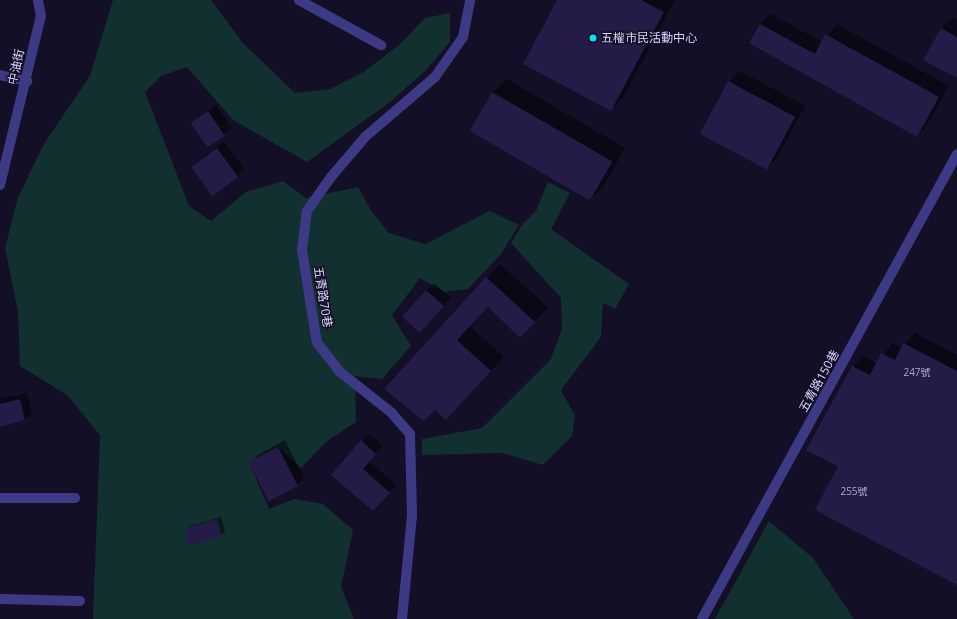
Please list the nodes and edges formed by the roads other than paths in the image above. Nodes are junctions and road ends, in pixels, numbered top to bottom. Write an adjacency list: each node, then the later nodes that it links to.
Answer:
1 (38, 0): 6 (street, 中油街)
2 (299, 0): 4 (street)
3 (470, 0): 13 (street, 五青路70巷)
4 (381, 45)
5 (0, 76): 6 (street)
6 (27, 80): 8 (street, 中油街)
7 (957, 154): 14 (street, 五青路150巷)
8 (0, 182)
9 (0, 498): 10 (street)
10 (75, 498)
11 (0, 599): 12 (street)
12 (80, 602)
13 (402, 619)
14 (702, 619)

